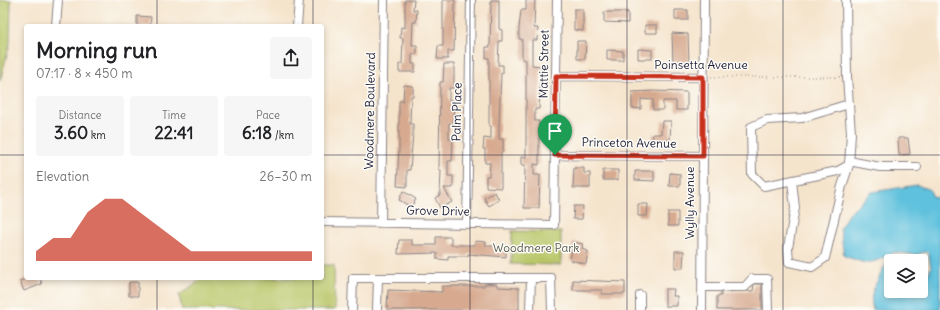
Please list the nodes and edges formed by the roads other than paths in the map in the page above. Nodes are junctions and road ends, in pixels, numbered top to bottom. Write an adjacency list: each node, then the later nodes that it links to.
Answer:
1 (58, 0): 8 (street)
2 (298, 0): 9 (street)
3 (384, 0): 19 (street, Woodmere Boulevard)
4 (471, 0): 20 (street, Palm Place)
5 (557, 0): 10 (street, Mattie Street)
6 (704, 0): 11 (street, Wylly Avenue)
7 (846, 0): 12 (street)
8 (56, 24)
9 (297, 24)
10 (556, 76): 11 (street, Poinsetta Avenue); 13 (street, Mattie Street)
11 (703, 77): 14 (street, Wylly Avenue)
12 (849, 104): 15 (street); 17 (street)
13 (555, 155): 14 (street, Princeton Avenue); 21 (street, Mattie Street)
14 (703, 156): 24 (street, Wylly Avenue)
15 (849, 163): 16 (street); 17 (street); 17 (street)
16 (917, 167)
17 (792, 181)
18 (324, 222): 19 (street, Grove Drive)
19 (381, 223): 20 (street, Grove Drive)
20 (467, 224): 21 (street, Grove Drive)
21 (554, 225)
22 (378, 278): 23 (street); 26 (street); 27 (street)
23 (531, 278): 28 (street); 29 (street)
24 (702, 287): 31 (street, Wylly Avenue); 32 (street)
25 (640, 295): 30 (street)
26 (352, 310)
27 (377, 310)
28 (530, 310)
29 (552, 310)
30 (640, 310)
31 (702, 310)
32 (768, 310)

